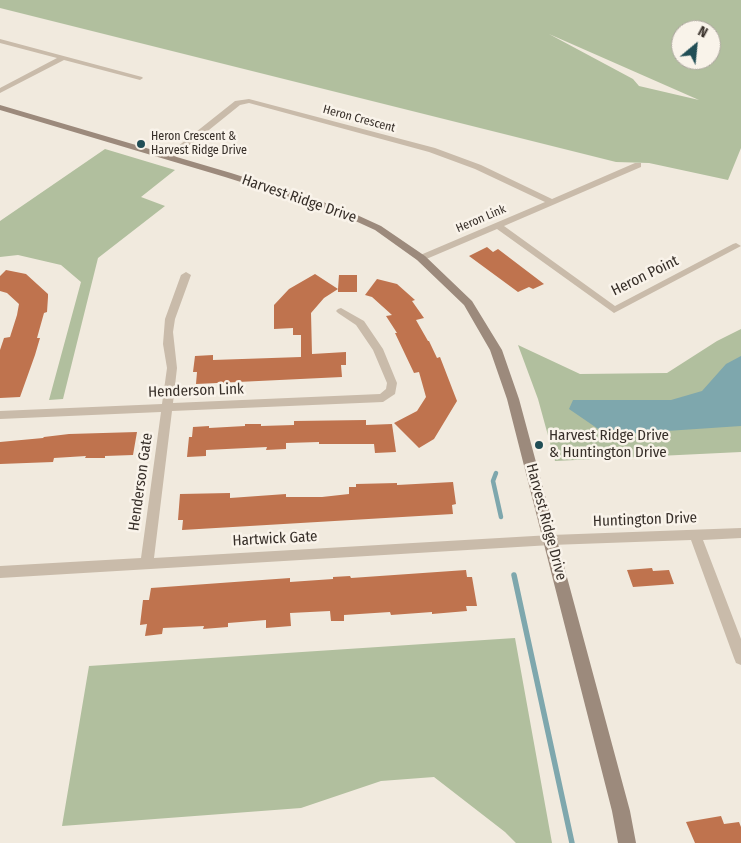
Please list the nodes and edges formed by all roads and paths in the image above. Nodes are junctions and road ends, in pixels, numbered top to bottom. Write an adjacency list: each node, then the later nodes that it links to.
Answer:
1 (0, 41): 2 (street)
2 (62, 58): 3 (street); 4 (street)
3 (140, 78)
4 (0, 91)
5 (0, 107): 6 (street, Harvest Ridge Drive)
6 (170, 157): 8 (street, Heron Crescent); 11 (street, Harvest Ridge Drive)
7 (638, 165): 8 (street, Heron Link)
8 (550, 202): 9 (street, Heron Link)
9 (497, 225): 10 (street, Heron Point); 11 (street, Heron Link)
10 (736, 246)
11 (421, 258): 18 (street, Harvest Ridge Drive)
12 (186, 275): 14 (street, Henderson Gate)
13 (341, 311): 14 (street, Henderson Link)
14 (168, 407): 15 (street, Henderson Link); 19 (street, Henderson Gate)
15 (0, 415)
16 (741, 533): 17 (street, Huntington Drive)
17 (695, 534): 18 (street, Huntington Drive); 21 (street)
18 (551, 540): 19 (street, Hartwick Gate); 22 (street, Harvest Ridge Drive)
19 (147, 562): 20 (street, Hartwick Gate)
20 (0, 572)
21 (741, 658)
22 (621, 811): 23 (street, Harvest Ridge Drive); 24 (street, Harvest Ridge Drive)
23 (627, 843)
24 (632, 843)

